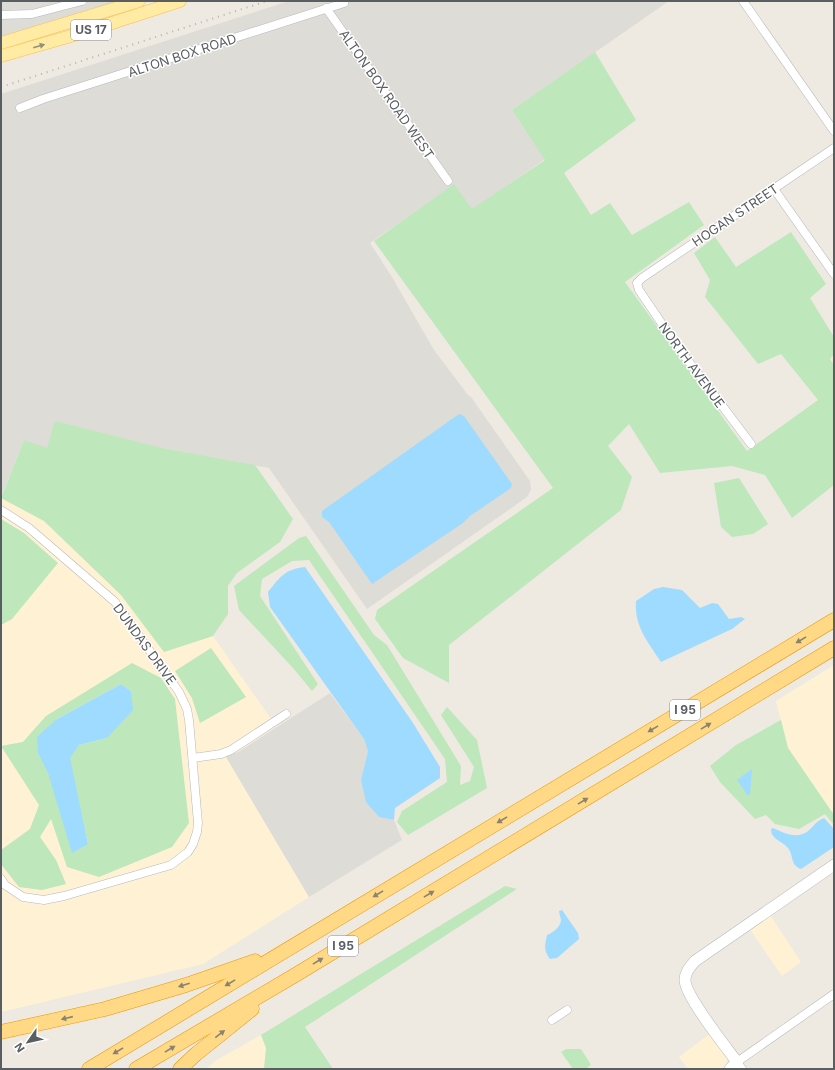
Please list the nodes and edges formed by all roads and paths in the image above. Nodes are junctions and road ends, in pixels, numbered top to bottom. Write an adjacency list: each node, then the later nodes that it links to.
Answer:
1 (82, 1): 7 (street)
2 (139, 1): 8 (main road, US 17)
3 (180, 1): 9 (main road, US 17, one-way to 3)
4 (743, 1): 11 (street)
5 (344, 3): 6 (street, ALTON BOX ROAD)
6 (326, 8): 10 (street, ALTON BOX ROAD); 13 (street, ALTON BOX ROAD WEST)
7 (1, 15)
8 (1, 43)
9 (1, 56)
10 (20, 108)
11 (834, 131)
12 (834, 148): 14 (street, HOGAN STREET)
13 (448, 181)
14 (774, 189): 15 (street); 16 (street, HOGAN STREET)
15 (834, 274)
16 (637, 283): 17 (street, NORTH AVENUE)
17 (751, 444)
18 (1, 510): 22 (street, DUNDAS DRIVE)
19 (834, 620): 25 (highway, I 95, one-way to 25)
20 (834, 648): 26 (highway, I 95, one-way to 20)
21 (286, 714): 22 (street)
22 (193, 758): 24 (street, DUNDAS DRIVE)
23 (834, 865): 31 (street)
24 (1, 880)
25 (287, 949): 30 (highway, one-way to 30); 32 (highway, I 95, one-way to 32)
26 (297, 974): 33 (highway, I 95, one-way to 26); 34 (highway, one-way to 26)
27 (834, 994): 31 (street)
28 (567, 1010): 29 (street)
29 (552, 1020)
30 (1, 1032)
31 (736, 1067)
32 (88, 1069)
33 (136, 1069)
34 (180, 1069)

